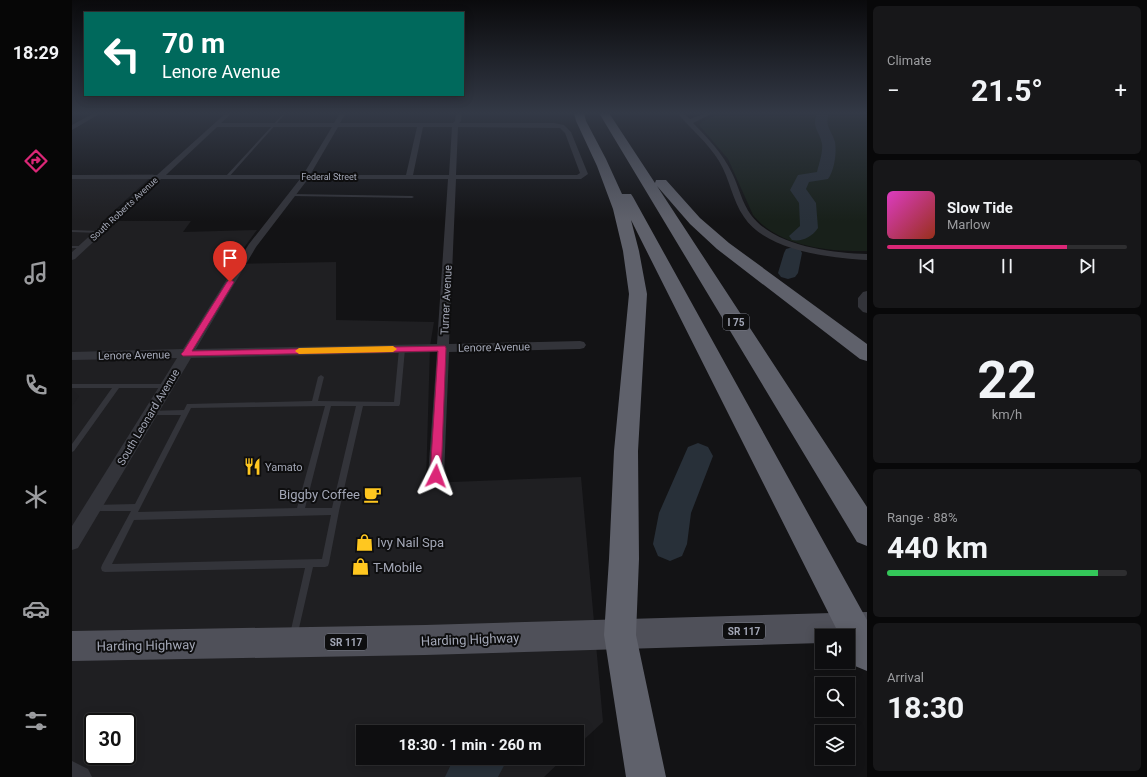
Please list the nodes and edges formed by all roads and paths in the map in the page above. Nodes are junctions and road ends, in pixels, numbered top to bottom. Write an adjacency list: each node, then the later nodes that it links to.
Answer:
1 (189, 149): 13 (street, South Roberts Avenue)
2 (253, 149): 14 (lane)
3 (321, 149): 15 (street, South Leonard Avenue)
4 (415, 149): 16 (street)
5 (454, 149): 17 (street, Turner Avenue)
6 (574, 149): 17 (street, Federal Street)
7 (595, 149): 54 (highway)
8 (599, 149): 57 (highway)
9 (627, 149): 50 (highway, I 75)
10 (637, 149): 32 (highway)
11 (713, 149): 25 (street)
12 (72, 177): 13 (street, Federal Street)
13 (159, 177): 14 (street, Federal Street); 21 (street, South Roberts Avenue)
14 (227, 177): 15 (street, Federal Street)
15 (304, 177): 16 (street, Federal Street); 18 (street, South Leonard Avenue)
16 (409, 177): 17 (street, Federal Street)
17 (452, 177): 29 (street, Turner Avenue)
18 (293, 195): 19 (lane); 31 (street, South Leonard Avenue)
19 (412, 197)
20 (72, 231): 21 (lane)
21 (99, 232): 23 (street, South Roberts Avenue)
22 (72, 247): 23 (lane)
23 (83, 247): 24 (street, South Roberts Avenue)
24 (72, 257)
25 (867, 257)
26 (867, 294): 27 (street)
27 (867, 310)
28 (580, 345): 29 (street, Lenore Avenue)
29 (442, 348): 30 (street, Lenore Avenue); 44 (street, Turner Avenue)
30 (402, 349): 31 (street, Lenore Avenue); 40 (lane)
31 (186, 354): 33 (street, Lenore Avenue); 37 (street, South Leonard Avenue)
32 (867, 354)
33 (72, 356)
34 (320, 377): 38 (lane)
35 (72, 386): 36 (lane)
36 (117, 386): 37 (lane); 43 (lane)
37 (167, 386): 42 (street, South Leonard Avenue)
38 (314, 403): 39 (lane); 41 (lane)
39 (329, 404): 40 (lane); 47 (lane)
40 (360, 404): 48 (lane)
41 (186, 412): 42 (lane); 45 (lane)
42 (151, 413): 46 (street, South Leonard Avenue)
43 (72, 450)
44 (436, 476)
45 (137, 507): 46 (lane); 49 (lane)
46 (93, 508): 51 (street, South Leonard Avenue)
47 (300, 512): 48 (lane); 49 (lane)
48 (335, 512): 52 (lane)
49 (132, 516): 52 (lane)
50 (867, 532)
51 (72, 542)
52 (310, 563): 55 (lane)
53 (867, 627): 54 (main road, Harding Highway / SR 117)
54 (620, 635): 55 (main road, Harding Highway / SR 117); 60 (highway)
55 (292, 643): 56 (main road, Harding Highway / SR 117)
56 (72, 646)
57 (867, 654)
58 (72, 773): 59 (street)
59 (80, 777)
60 (646, 777)

